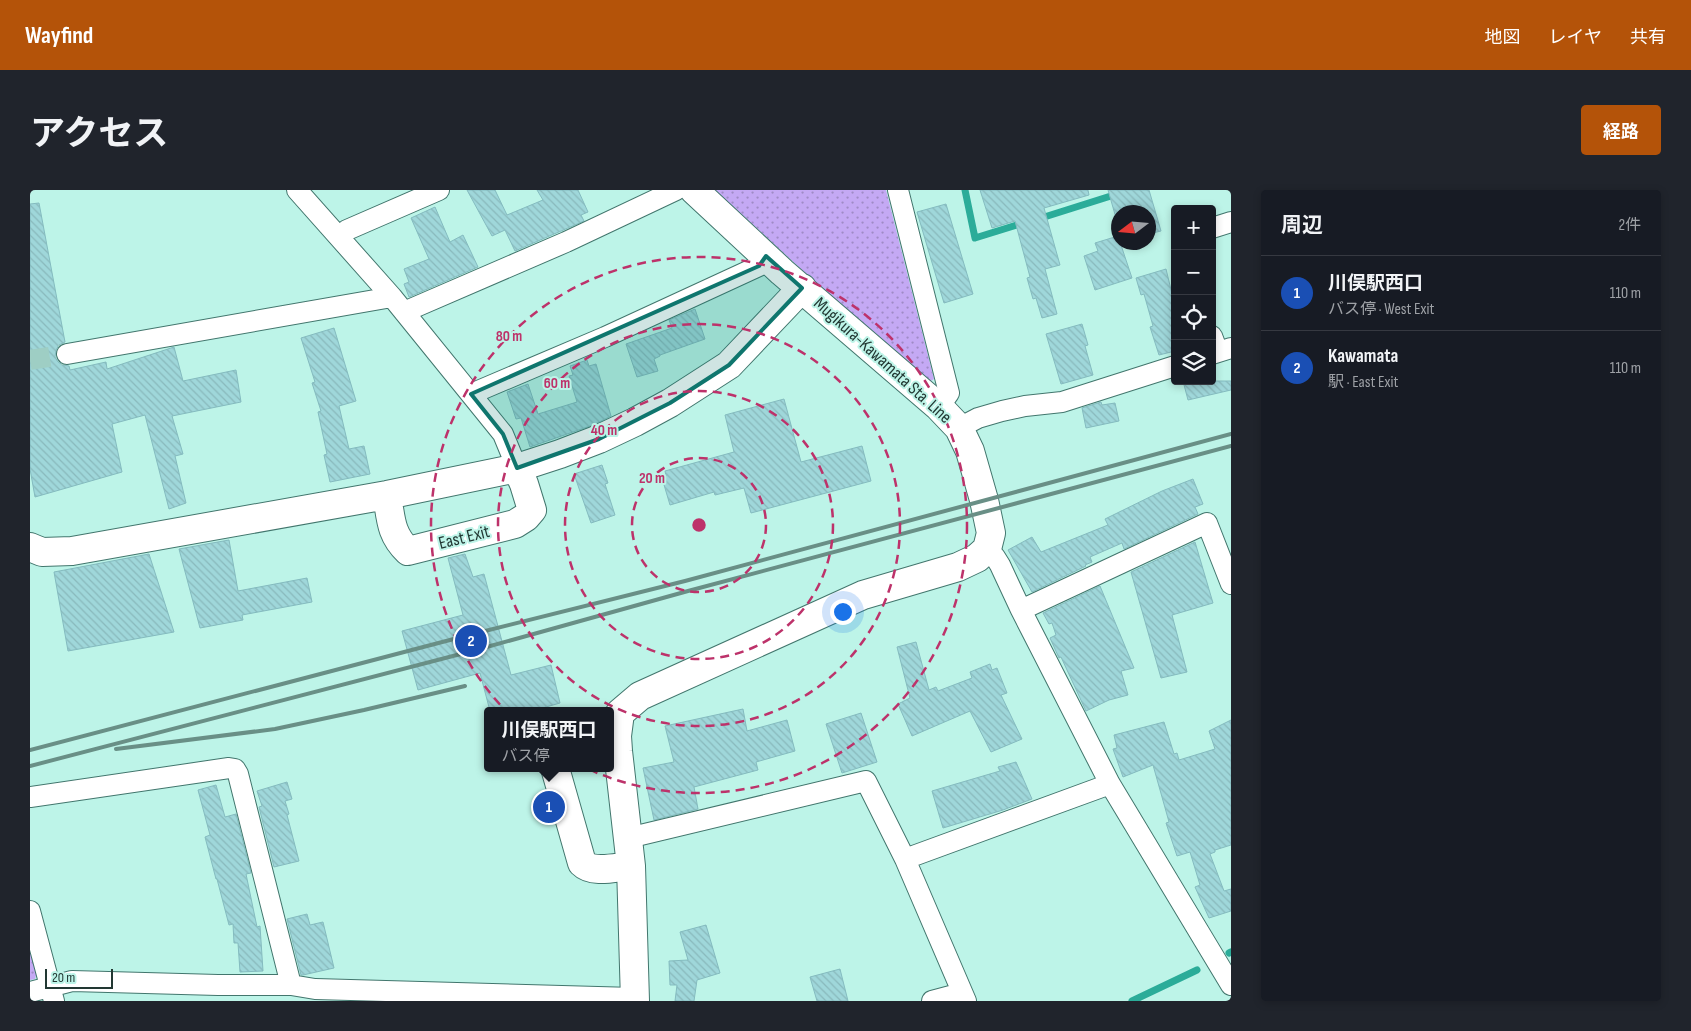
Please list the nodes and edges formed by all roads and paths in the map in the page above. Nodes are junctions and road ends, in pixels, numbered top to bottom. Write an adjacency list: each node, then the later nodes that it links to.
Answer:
1 (297, 190): 8 (street)
2 (439, 190): 8 (street)
3 (676, 190): 11 (street)
4 (694, 190): 9 (street, Mugikura-Kawamata Sta. Line)
5 (898, 190): 15 (street)
6 (1231, 222): 7 (street)
7 (1216, 227)
8 (340, 236): 11 (street)
9 (766, 256): 10 (street, Mugikura-Kawamata Sta. Line); 14 (street)
10 (802, 288): 15 (street, Mugikura-Kawamata Sta. Line); 17 (street)
11 (398, 304): 12 (street); 14 (street)
12 (67, 354)
13 (1171, 367): 16 (street)
14 (470, 394): 17 (street)
15 (938, 407): 16 (street, Mugikura-Kawamata Sta. Line)
16 (959, 428): 20 (street, Mugikura-Kawamata Sta. Line)
17 (516, 468): 18 (street); 18 (street, East Exit)
18 (387, 496): 19 (street)
19 (30, 547)
20 (987, 549): 22 (street); 23 (street)
21 (1231, 584): 22 (street)
22 (1021, 610): 25 (street)
23 (614, 723): 27 (street)
24 (556, 772): 29 (street)
25 (1110, 784): 28 (street); 31 (street)
26 (30, 797): 32 (street)
27 (628, 838): 28 (street); 29 (street)
28 (905, 859): 37 (street)
29 (630, 866): 38 (street)
30 (30, 911): 35 (street)
31 (1228, 975)
32 (290, 986): 34 (street); 36 (street)
33 (30, 992): 35 (street)
34 (218, 993): 35 (street)
35 (52, 994)
36 (315, 995): 38 (street)
37 (964, 997): 39 (street)
38 (634, 999)
39 (932, 1001)

